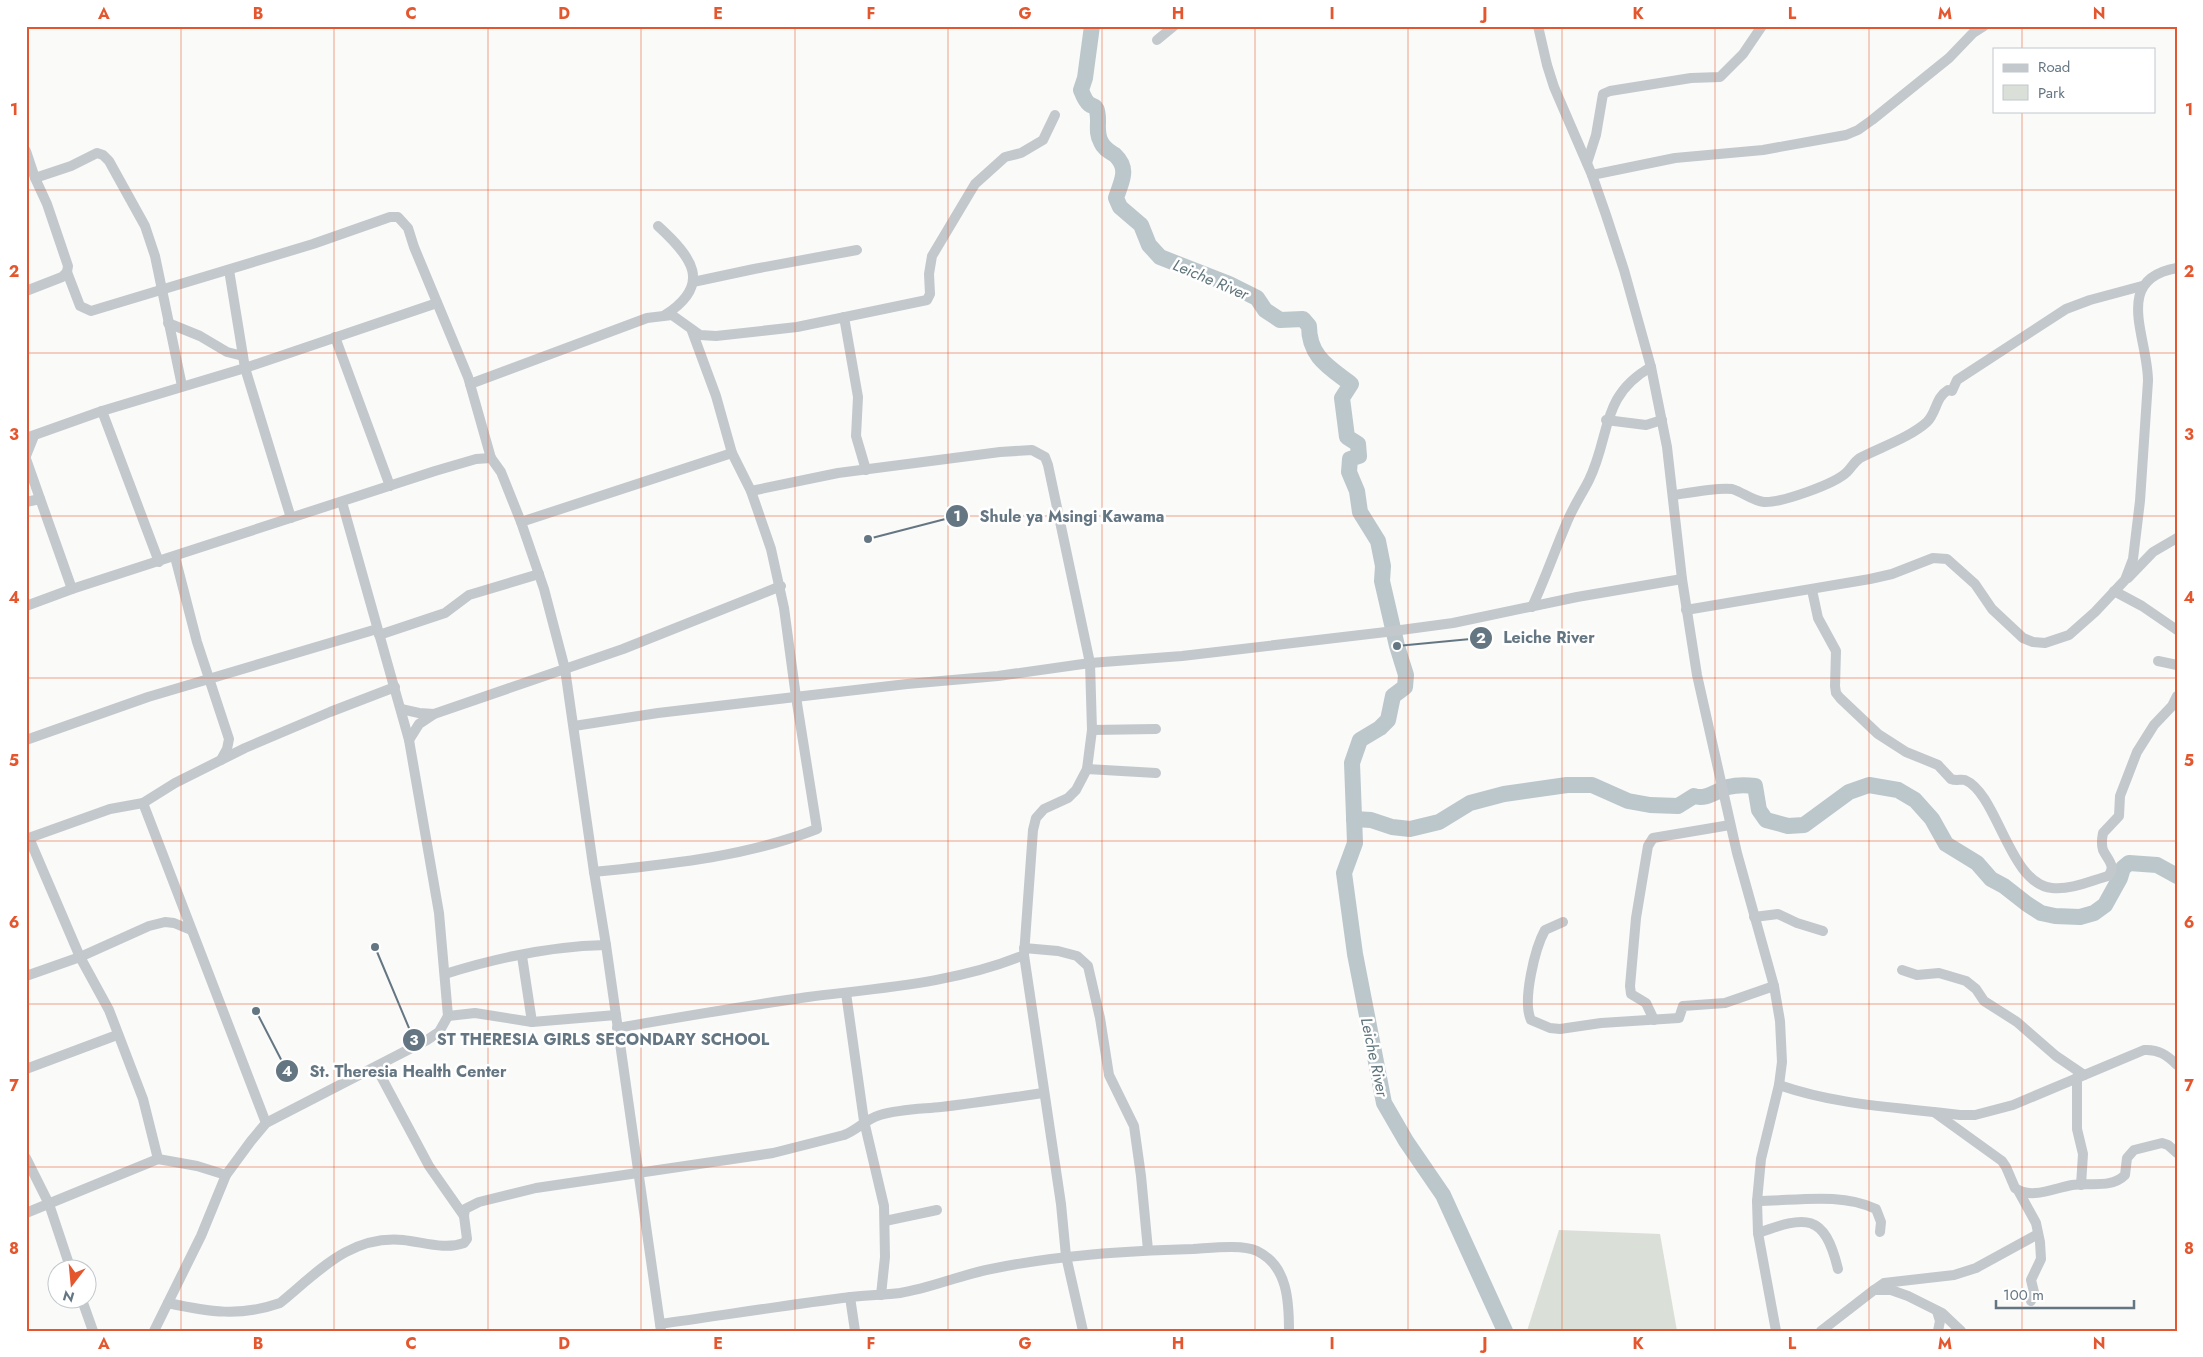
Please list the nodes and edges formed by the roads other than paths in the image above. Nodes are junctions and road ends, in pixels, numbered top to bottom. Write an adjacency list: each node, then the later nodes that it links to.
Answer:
1 (1174, 26): 5 (street)
2 (1538, 26): 8 (street)
3 (1762, 26): 8 (street)
4 (1984, 26): 9 (street)
5 (1157, 40)
6 (1055, 115): 22 (street)
7 (26, 151): 10 (street)
8 (1587, 163): 9 (street)
9 (1592, 175): 27 (street)
10 (35, 178): 15 (street); 19 (street)
11 (658, 226): 16 (street)
12 (857, 250): 16 (street)
13 (2177, 268): 17 (street)
14 (229, 270): 19 (street); 20 (street); 26 (street)
15 (67, 272): 18 (street); 19 (street)
16 (694, 282): 21 (street)
17 (2142, 286): 41 (street); 52 (street)
18 (26, 291)
19 (162, 291): 23 (street)
20 (437, 303): 25 (street); 29 (street)
21 (665, 315): 24 (street); 29 (street)
22 (844, 317): 24 (street); 38 (street)
23 (168, 323): 26 (street); 30 (street)
24 (692, 331): 35 (street)
25 (335, 337): 28 (street); 39 (street)
26 (243, 356): 28 (street)
27 (1651, 366): 32 (street); 33 (street)
28 (246, 368): 30 (street); 45 (street)
29 (470, 384): 37 (street)
30 (182, 386): 31 (street)
31 (102, 411): 34 (street); 49 (street)
32 (1606, 420): 33 (street); 58 (street)
33 (1662, 420): 41 (street)
34 (30, 437): 36 (street)
35 (732, 453): 40 (street); 46 (street)
36 (26, 458): 42 (street)
37 (491, 458): 39 (street); 46 (street)
38 (866, 470): 40 (street); 64 (street)
39 (390, 486): 44 (street)
40 (751, 490): 53 (street)
41 (1674, 494): 51 (street)
42 (40, 499): 43 (street); 54 (street)
43 (26, 502)
44 (342, 502): 45 (street); 61 (street)
45 (291, 518): 48 (street)
46 (521, 522): 50 (street)
47 (2177, 538): 52 (street)
48 (175, 556): 49 (street); 66 (street)
49 (159, 562): 54 (street)
50 (539, 574): 61 (street); 65 (street)
51 (1682, 579): 58 (street); 59 (street)
52 (2125, 580): 56 (street)
53 (781, 586): 65 (street); 69 (street)
54 (72, 589): 57 (street)
55 (1812, 590): 56 (street); 59 (street); 68 (street)
56 (2114, 591): 60 (street)
57 (26, 606)
58 (1532, 607): 64 (street)
59 (1686, 610): 83 (street)
60 (2177, 630)
61 (378, 632): 66 (street); 67 (street)
62 (2158, 661): 63 (street)
63 (2175, 662)
64 (1090, 663): 69 (street); 74 (street)
65 (565, 669): 71 (street); 72 (street)
66 (209, 678): 75 (street); 76 (street)
67 (395, 687): 70 (street); 78 (street)
68 (2177, 696)
69 (796, 697): 72 (street); 85 (street)
70 (401, 709): 71 (street); 77 (street)
71 (434, 714): 77 (street)
72 (574, 726): 85 (street)
73 (1156, 729): 74 (street)
74 (1092, 730): 80 (street)
75 (229, 739): 78 (street); 79 (street)
76 (26, 740)
77 (409, 740): 95 (street)
78 (245, 748): 79 (street)
79 (220, 760): 82 (street)
80 (1087, 769): 81 (street); 91 (street)
81 (1156, 773)
82 (143, 803): 84 (street); 88 (street)
83 (1730, 825): 86 (street); 101 (street)
84 (28, 839): 93 (street)
85 (594, 872): 90 (street)
86 (1754, 916): 89 (street); 97 (street)
87 (1563, 922): 101 (street)
88 (191, 930): 93 (street); 113 (street)
89 (1823, 931)
90 (606, 945): 92 (street); 99 (street)
91 (1024, 952): 98 (street); 110 (street); 130 (street)
92 (522, 956): 95 (street); 102 (street)
93 (80, 957): 96 (street); 104 (street)
94 (1902, 970): 108 (street)
95 (445, 974): 100 (street)
96 (26, 976)
97 (1774, 986): 101 (street); 109 (street)
98 (846, 993): 103 (street); 112 (street)
99 (616, 1015): 102 (street); 103 (street)
100 (448, 1016): 102 (street); 106 (street)
101 (1654, 1020)
102 (532, 1022)
103 (617, 1028): 117 (street)
104 (116, 1035): 107 (street); 116 (street)
105 (2177, 1065): 108 (street)
106 (376, 1067): 113 (street); 125 (street)
107 (26, 1069)
108 (2080, 1076): 111 (street); 119 (street)
109 (1779, 1085): 111 (street); 121 (street)
110 (1044, 1093): 112 (street); 131 (street)
111 (1932, 1111): 120 (street)
112 (864, 1121): 117 (street); 126 (street)
113 (266, 1123): 118 (street)
114 (2177, 1153): 119 (street)
115 (26, 1158): 122 (street)
116 (158, 1159): 118 (street); 122 (street)
117 (638, 1174): 125 (street); 141 (street)
118 (226, 1175): 138 (street)
119 (2081, 1185): 120 (street)
120 (2019, 1192): 129 (street)
121 (1757, 1202): 127 (street); 128 (street)
122 (49, 1204): 124 (street); 132 (street)
123 (937, 1210): 126 (street)
124 (26, 1213)
125 (464, 1216): 138 (street)
126 (885, 1221): 135 (street)
127 (1880, 1232)
128 (1758, 1233): 133 (street); 147 (street)
129 (2038, 1234): 134 (street); 137 (street)
130 (1148, 1250): 131 (street); 146 (street)
131 (1066, 1256): 135 (street); 145 (street)
132 (68, 1260)
133 (1838, 1269)
134 (1874, 1290): 140 (street); 148 (street)
135 (881, 1295): 136 (street)
136 (850, 1297): 141 (street); 144 (street)
137 (2031, 1301)
138 (168, 1303): 143 (street)
139 (86, 1310): 142 (street)
140 (1937, 1311): 149 (street); 150 (street)
141 (661, 1327)
142 (93, 1331)
143 (154, 1331)
144 (855, 1331)
145 (1084, 1331)
146 (1288, 1331)
147 (1776, 1331)
148 (1821, 1331)
149 (1938, 1331)
150 (1960, 1331)

